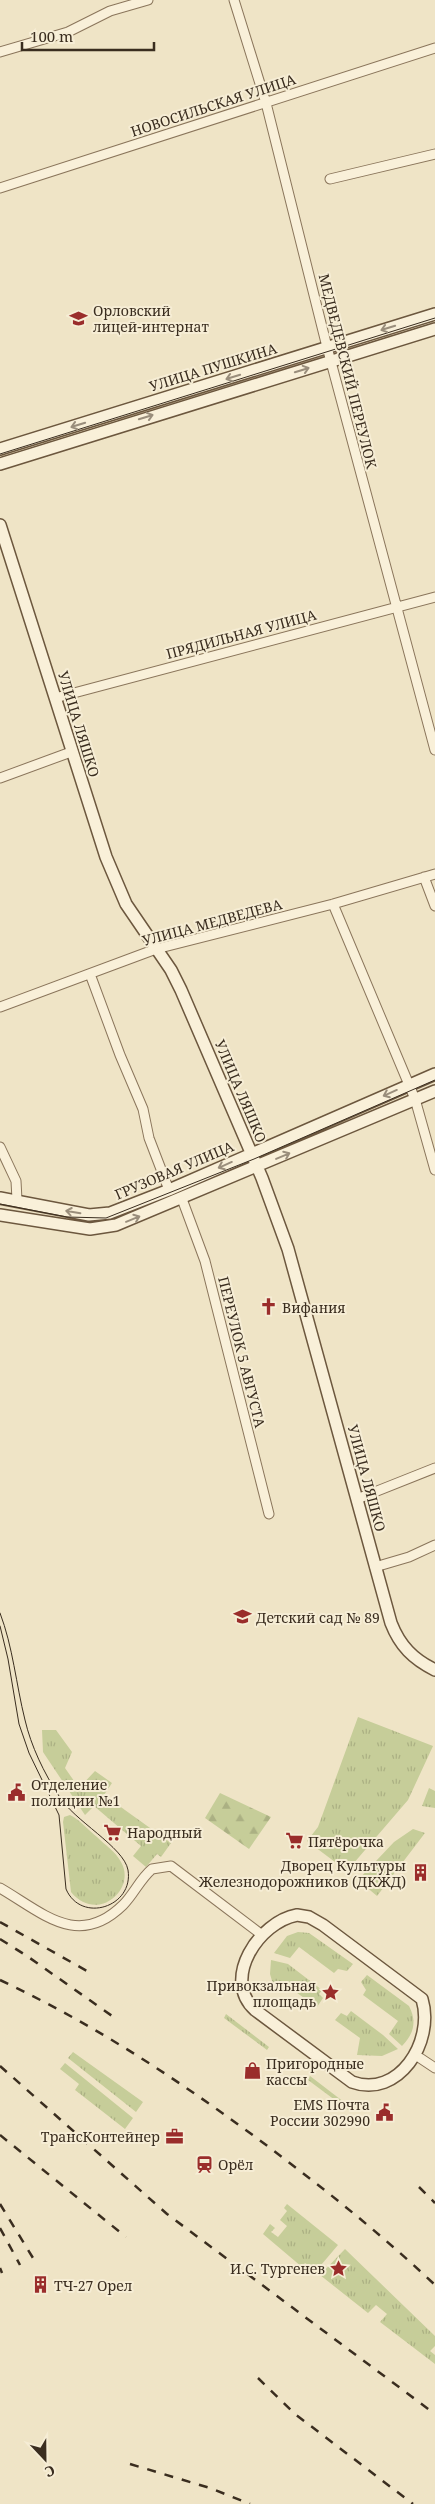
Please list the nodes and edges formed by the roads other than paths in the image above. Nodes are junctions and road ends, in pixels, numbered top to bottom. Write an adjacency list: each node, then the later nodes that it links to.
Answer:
1 (148, 0): 4 (street)
2 (234, 0): 5 (street, МЕДВЕДЕВСКИЙ ПЕРЕУЛОК)
3 (435, 48): 5 (street, НОВОСИЛЬСКАЯ УЛИЦА)
4 (0, 52)
5 (266, 103): 8 (street, НОВОСИЛЬСКАЯ УЛИЦА); 11 (street, МЕДВЕДЕВСКИЙ ПЕРЕУЛОК)
6 (435, 154): 7 (street)
7 (330, 179)
8 (0, 188)
9 (435, 314): 11 (main road, УЛИЦА ПУШКИНА, one-way to 11)
10 (435, 329): 12 (main road, УЛИЦА ПУШКИНА)
11 (327, 348): 12 (street, МЕДВЕДЕВСКИЙ ПЕРЕУЛОК); 13 (main road, УЛИЦА ПУШКИНА, one-way to 13)
12 (331, 361): 14 (main road, УЛИЦА ПУШКИНА, one-way to 12); 17 (street, МЕДВЕДЕВСКИЙ ПЕРЕУЛОК)
13 (0, 449)
14 (0, 464)
15 (0, 525): 18 (main road, УЛИЦА ЛЯШКО)
16 (435, 598): 17 (street, ПРЯДИЛЬНАЯ УЛИЦА)
17 (396, 608): 18 (street, ПРЯДИЛЬНАЯ УЛИЦА); 19 (street, МЕДВЕДЕВСКИЙ ПЕРЕУЛОК)
18 (55, 698): 20 (main road, УЛИЦА ЛЯШКО)
19 (435, 750)
20 (72, 752): 21 (street); 26 (main road, УЛИЦА ЛЯШКО)
21 (0, 778)
22 (435, 874): 23 (street, УЛИЦА МЕДВЕДЕВА)
23 (424, 877): 24 (street, УЛИЦА МЕДВЕДЕВА); 25 (street)
24 (333, 904): 26 (street, УЛИЦА МЕДВЕДЕВА); 30 (street)
25 (435, 906)
26 (156, 949): 27 (street, УЛИЦА МЕДВЕДЕВА); 34 (main road, УЛИЦА ЛЯШКО)
27 (90, 974): 28 (street, УЛИЦА МЕДВЕДЕВА); 37 (street)
28 (0, 1007)
29 (435, 1074): 30 (main road, ГРУЗОВАЯ УЛИЦА)
30 (409, 1085): 32 (street); 34 (main road, ГРУЗОВАЯ УЛИЦА, one-way to 34)
31 (435, 1091): 32 (main road, ГРУЗОВАЯ УЛИЦА)
32 (415, 1099): 35 (main road, ГРУЗОВАЯ УЛИЦА, one-way to 32); 36 (street)
33 (0, 1147): 40 (street)
34 (251, 1154): 35 (main road, УЛИЦА ЛЯШКО); 37 (main road, ГРУЗОВАЯ УЛИЦА, one-way to 37)
35 (257, 1167): 39 (main road, ГРУЗОВАЯ УЛИЦА); 43 (main road, УЛИЦА ЛЯШКО)
36 (435, 1170)
37 (169, 1190): 40 (main road, ГРУЗОВАЯ УЛИЦА, one-way to 40)
38 (0, 1198): 40 (main road, ГРУЗОВАЯ УЛИЦА)
39 (182, 1199): 41 (main road, ГРУЗОВАЯ УЛИЦА, one-way to 39); 44 (street, ПЕРЕУЛОК 5 АВГУСТА)
40 (18, 1200)
41 (0, 1215)
42 (435, 1468): 43 (street)
43 (357, 1499): 46 (main road, УЛИЦА ЛЯШКО)
44 (269, 1514)
45 (435, 1545): 46 (street)
46 (375, 1567): 47 (main road, УЛИЦА ЛЯШКО)
47 (435, 1670)
48 (0, 1888): 49 (street)
49 (262, 1935): 50 (main road); 51 (main road)
50 (432, 2007): 51 (main road)
51 (420, 2058): 52 (street)
52 (435, 2068)

